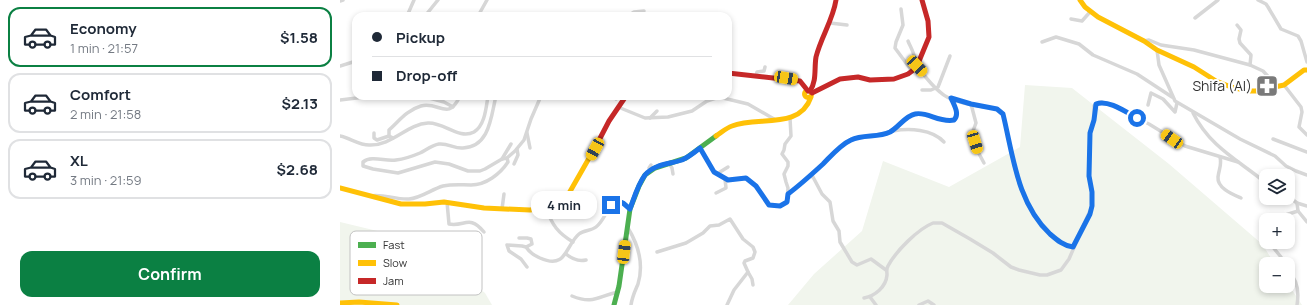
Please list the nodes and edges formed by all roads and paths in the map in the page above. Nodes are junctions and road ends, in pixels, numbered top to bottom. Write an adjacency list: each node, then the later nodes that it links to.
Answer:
1 (343, 0): 10 (street)
2 (414, 0): 14 (street)
3 (438, 0): 15 (street)
4 (487, 0): 16 (street)
5 (836, 0): 21 (main road)
6 (922, 0): 33 (main road)
7 (1080, 0): 18 (main road)
8 (1218, 0): 19 (street)
9 (1258, 0): 11 (street)
10 (340, 1)
11 (1265, 2): 30 (street)
12 (901, 9): 35 (street)
13 (644, 10): 17 (street)
14 (409, 12)
15 (428, 12)
16 (480, 12)
17 (634, 12)
18 (1090, 12): 20 (street); 25 (main road)
19 (1195, 18)
20 (1071, 19)
21 (830, 23): 22 (street); 43 (main road)
22 (847, 25)
23 (1237, 25): 31 (street)
24 (908, 41): 35 (street)
25 (1144, 41): 27 (main road); 31 (street)
26 (1042, 42): 44 (street)
27 (1157, 50): 40 (main road); 44 (street)
28 (950, 56): 41 (street)
29 (352, 62): 32 (street)
30 (1307, 62)
31 (1250, 65): 40 (street)
32 (340, 66)
33 (917, 66): 35 (main road); 41 (street)
34 (765, 67): 38 (street)
35 (911, 70): 43 (main road)
36 (1307, 70): 39 (main road)
37 (732, 73): 38 (main road)
38 (756, 76): 43 (main road)
39 (1284, 85): 40 (main road); 69 (street)
40 (1277, 86)
41 (936, 88): 42 (street); 45 (street)
42 (922, 90)
43 (808, 93): 64 (main road)
44 (1172, 97): 56 (street)
45 (951, 98): 57 (street); 66 (street)
46 (352, 99): 47 (street)
47 (340, 100)
48 (437, 100): 59 (street)
49 (458, 100): 59 (street)
50 (487, 100): 72 (street)
51 (495, 100): 82 (street)
52 (539, 100): 67 (street)
53 (623, 100): 60 (main road)
54 (710, 100): 63 (street)
55 (732, 100): 65 (street)
56 (1177, 103): 58 (street); 62 (street)
57 (971, 104): 85 (street); 116 (street)
58 (1148, 105)
59 (453, 106): 71 (street)
60 (618, 107): 63 (street); 105 (main road)
61 (657, 111): 63 (street)
62 (1193, 113): 83 (street); 90 (street)
63 (650, 118)
64 (790, 118): 65 (main road); 97 (street)
65 (774, 119): 77 (main road)
66 (892, 131): 74 (street); 91 (street)
67 (527, 132): 76 (street); 78 (street)
68 (374, 133): 71 (street)
69 (1307, 135)
70 (340, 136): 72 (street)
71 (389, 136): 72 (street)
72 (393, 138)
73 (1273, 139): 79 (street)
74 (944, 142)
75 (511, 144): 82 (street)
76 (530, 148)
77 (700, 148): 84 (main road); 89 (street)
78 (517, 149): 81 (street); 86 (street)
79 (1307, 152)
80 (1220, 157): 83 (street); 100 (street); 116 (street)
81 (507, 158): 82 (street); 99 (street)
82 (502, 159)
83 (1238, 162): 92 (street)
84 (669, 163): 88 (street); 107 (main road)
85 (984, 163)
86 (514, 164)
87 (728, 167): 89 (street)
88 (673, 174)
89 (719, 174): 93 (street)
90 (1307, 175)
91 (810, 176): 97 (street); 123 (street)
92 (1259, 178)
93 (725, 179): 95 (street); 97 (street)
94 (340, 188): 99 (main road)
95 (716, 193)
96 (504, 194): 106 (street)
97 (788, 194)
98 (617, 195): 101 (street)
99 (367, 196): 102 (main road)
100 (1240, 198)
101 (616, 200): 107 (street); 114 (street)
102 (447, 202): 106 (main road); 112 (street)
103 (1297, 203): 104 (street); 108 (street)
104 (1307, 206)
105 (546, 208): 106 (main road); 114 (street)
106 (502, 209)
107 (630, 209): 111 (main road)
108 (1298, 211): 109 (street); 110 (street)
109 (1292, 213)
110 (1307, 222)
111 (627, 227): 127 (main road); 134 (street)
112 (484, 232)
113 (519, 238): 115 (street)
114 (573, 242): 119 (street)
115 (526, 247): 119 (street); 122 (street)
116 (1073, 247): 123 (street)
117 (1274, 249): 120 (street)
118 (657, 252): 124 (street)
119 (566, 254): 121 (street)
120 (1281, 257)
121 (586, 260)
122 (527, 267)
123 (886, 270): 129 (street)
124 (748, 272): 126 (street); 135 (street)
125 (1295, 282): 139 (street)
126 (753, 285)
127 (618, 292): 128 (street); 133 (main road)
128 (572, 296)
129 (870, 297): 130 (street); 136 (street)
130 (864, 298)
131 (340, 303): 132 (main road)
132 (397, 305)
133 (614, 305)
134 (631, 305)
135 (727, 305)
136 (876, 305)
137 (919, 305): 138 (street)
138 (934, 305)
139 (1297, 305)

